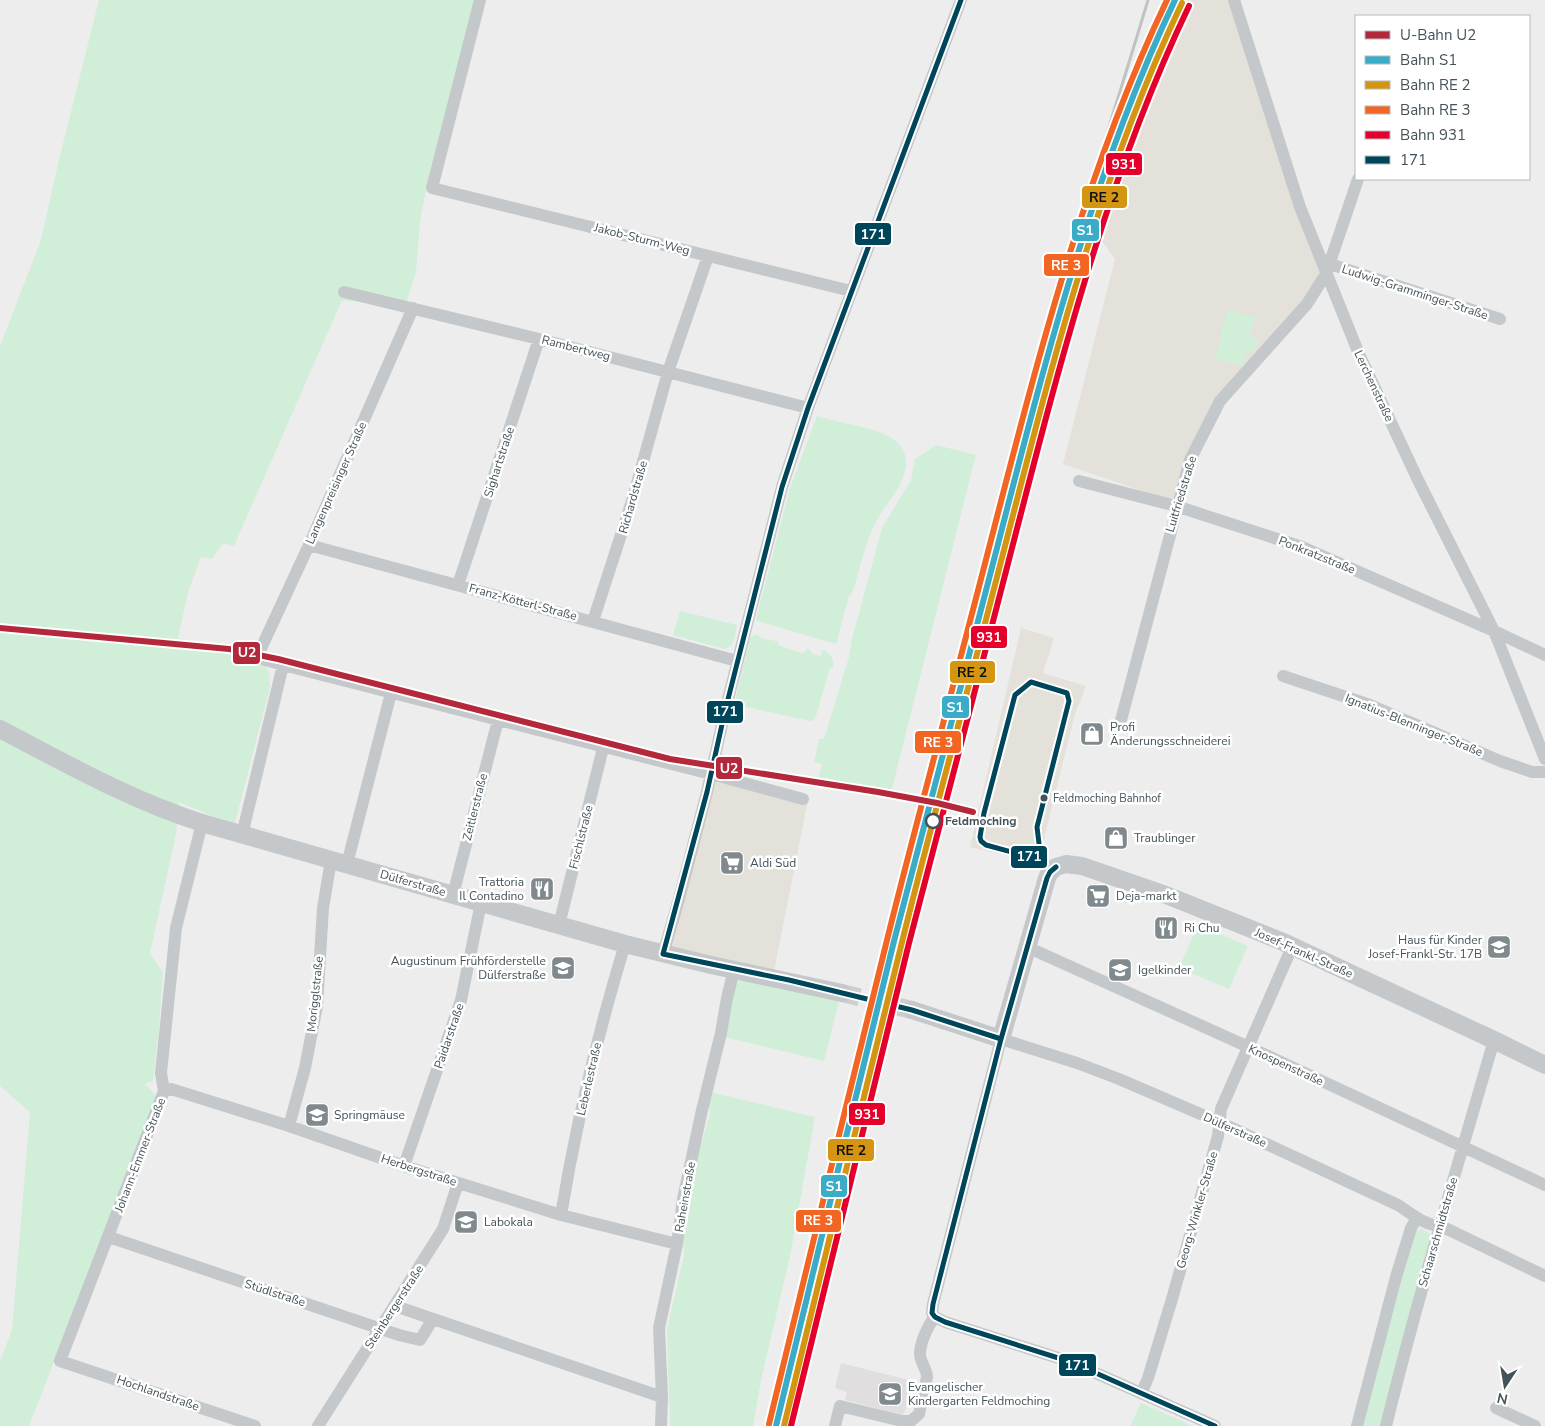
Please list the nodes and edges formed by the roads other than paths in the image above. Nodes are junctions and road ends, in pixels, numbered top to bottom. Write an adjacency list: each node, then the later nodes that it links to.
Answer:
1 (480, 0): 5 (street, Jakob-Sturm-Weg)
2 (961, 0): 7 (street)
3 (1234, 0): 6 (street, Lerchenstraße)
4 (1358, 180): 6 (street, Luitfriedstraße)
5 (708, 256): 7 (street, Jakob-Sturm-Weg); 12 (street, Richardstraße)
6 (1328, 269): 10 (street, Ludwig-Gramminger-Straße); 15 (street, Luitfriedstraße); 19 (street, Lerchenstraße)
7 (852, 291): 13 (street)
8 (344, 292): 9 (street, Rambertweg)
9 (413, 308): 11 (street, Rambertweg); 16 (street, Langenpreisinger Straße)
10 (1500, 319)
11 (539, 339): 12 (street, Rambertweg); 17 (street, Sighartstraße)
12 (668, 372): 13 (street, Rambertweg); 18 (street, Richardstraße)
13 (808, 408): 23 (street)
14 (1079, 481): 15 (street, Ponkratzstraße)
15 (1176, 506): 19 (street, Ponkratzstraße); 28 (street, Luitfriedstraße)
16 (308, 545): 17 (street, Franz-Kötterl-Straße); 22 (street, Langenpreisinger Straße)
17 (458, 585): 18 (street, Franz-Kötterl-Straße)
18 (593, 621): 23 (street, Franz-Kötterl-Straße)
19 (1494, 631): 21 (street, Ponkratzstraße); 31 (street, Lerchenstraße)
20 (239, 652): 22 (street)
21 (1545, 655)
22 (257, 657): 24 (street)
23 (737, 661): 33 (street)
24 (283, 665): 26 (street); 36 (street)
25 (1283, 676): 32 (street, Ignatius-Blenninger-Straße)
26 (391, 693): 27 (street); 37 (street, Morigglstraße)
27 (498, 720): 30 (street); 38 (street, Zeitlerstraße)
28 (1120, 724)
29 (0, 729): 35 (main road, Dülferstraße)
30 (603, 748): 33 (street); 40 (street, Fischlstraße)
31 (1545, 759)
32 (1545, 772)
33 (711, 774): 34 (street); 44 (street)
34 (803, 799)
35 (202, 823): 36 (main road, Dülferstraße); 52 (street, Johann-Emmer-Straße)
36 (242, 835): 37 (main road, Dülferstraße)
37 (339, 862): 38 (main road, Dülferstraße); 54 (street, Morigglstraße)
38 (453, 895): 39 (main road, Dülferstraße)
39 (481, 903): 40 (main road, Dülferstraße); 56 (street, Paidarstraße)
40 (559, 925): 41 (main road, Dülferstraße)
41 (625, 944): 44 (main road, Dülferstraße); 59 (street, Leberlestraße)
42 (1027, 947): 43 (main road, Josef-Frankl-Straße); 48 (main road); 50 (street, Knospenstraße)
43 (1292, 947): 49 (main road, Josef-Frankl-Straße); 50 (street, Georg-Winkler-Straße)
44 (663, 954): 45 (main road, Dülferstraße)
45 (734, 970): 46 (main road, Dülferstraße); 63 (street, Raheinstraße)
46 (842, 993)
47 (912, 1010): 48 (main road, Dülferstraße)
48 (1001, 1039): 53 (street, Dülferstraße); 66 (street)
49 (1494, 1040): 51 (main road, Josef-Frankl-Straße); 55 (street, Schaarschmidtstraße)
50 (1248, 1047): 53 (street, Georg-Winkler-Straße); 55 (street, Knospenstraße)
51 (1545, 1065)
52 (164, 1091): 54 (street, Herbergstraße); 62 (street, Johann-Emmer-Straße)
53 (1219, 1122): 60 (street, Dülferstraße); 70 (street, Georg-Winkler-Straße)
54 (289, 1126): 56 (street, Herbergstraße)
55 (1463, 1146): 58 (street, Knospenstraße); 61 (street, Schaarschmidtstraße)
56 (404, 1166): 57 (street, Herbergstraße)
57 (458, 1183): 59 (street, Herbergstraße); 65 (street, Steinbergerstraße)
58 (1545, 1185)
59 (561, 1215): 63 (street, Herbergstraße)
60 (1417, 1218): 61 (street, Dülferstraße); 79 (street, Schaarschmidtstraße)
61 (1441, 1226): 64 (street, Dülferstraße); 80 (street, Schaarschmidtstraße)
62 (108, 1237): 68 (street, Stüdlstraße); 69 (street, Johann-Emmer-Straße)
63 (676, 1244): 71 (street, Raheinstraße)
64 (1545, 1276)
65 (395, 1306): 67 (street); 68 (street, Steinbergerstraße)
66 (935, 1317): 70 (street); 73 (street)
67 (433, 1319): 68 (street, Stüdlstraße); 71 (street)
68 (380, 1328): 75 (street, Steinbergerstraße)
69 (60, 1361): 74 (street, Hochlandstraße)
70 (1142, 1392): 78 (street)
71 (662, 1397): 76 (street, Raheinstraße)
72 (1496, 1408): 81 (street)
73 (913, 1424): 77 (street)
74 (255, 1426)
75 (318, 1426)
76 (661, 1426)
77 (835, 1426)
78 (1215, 1426)
79 (1357, 1426)
80 (1386, 1426)
81 (1535, 1426)

